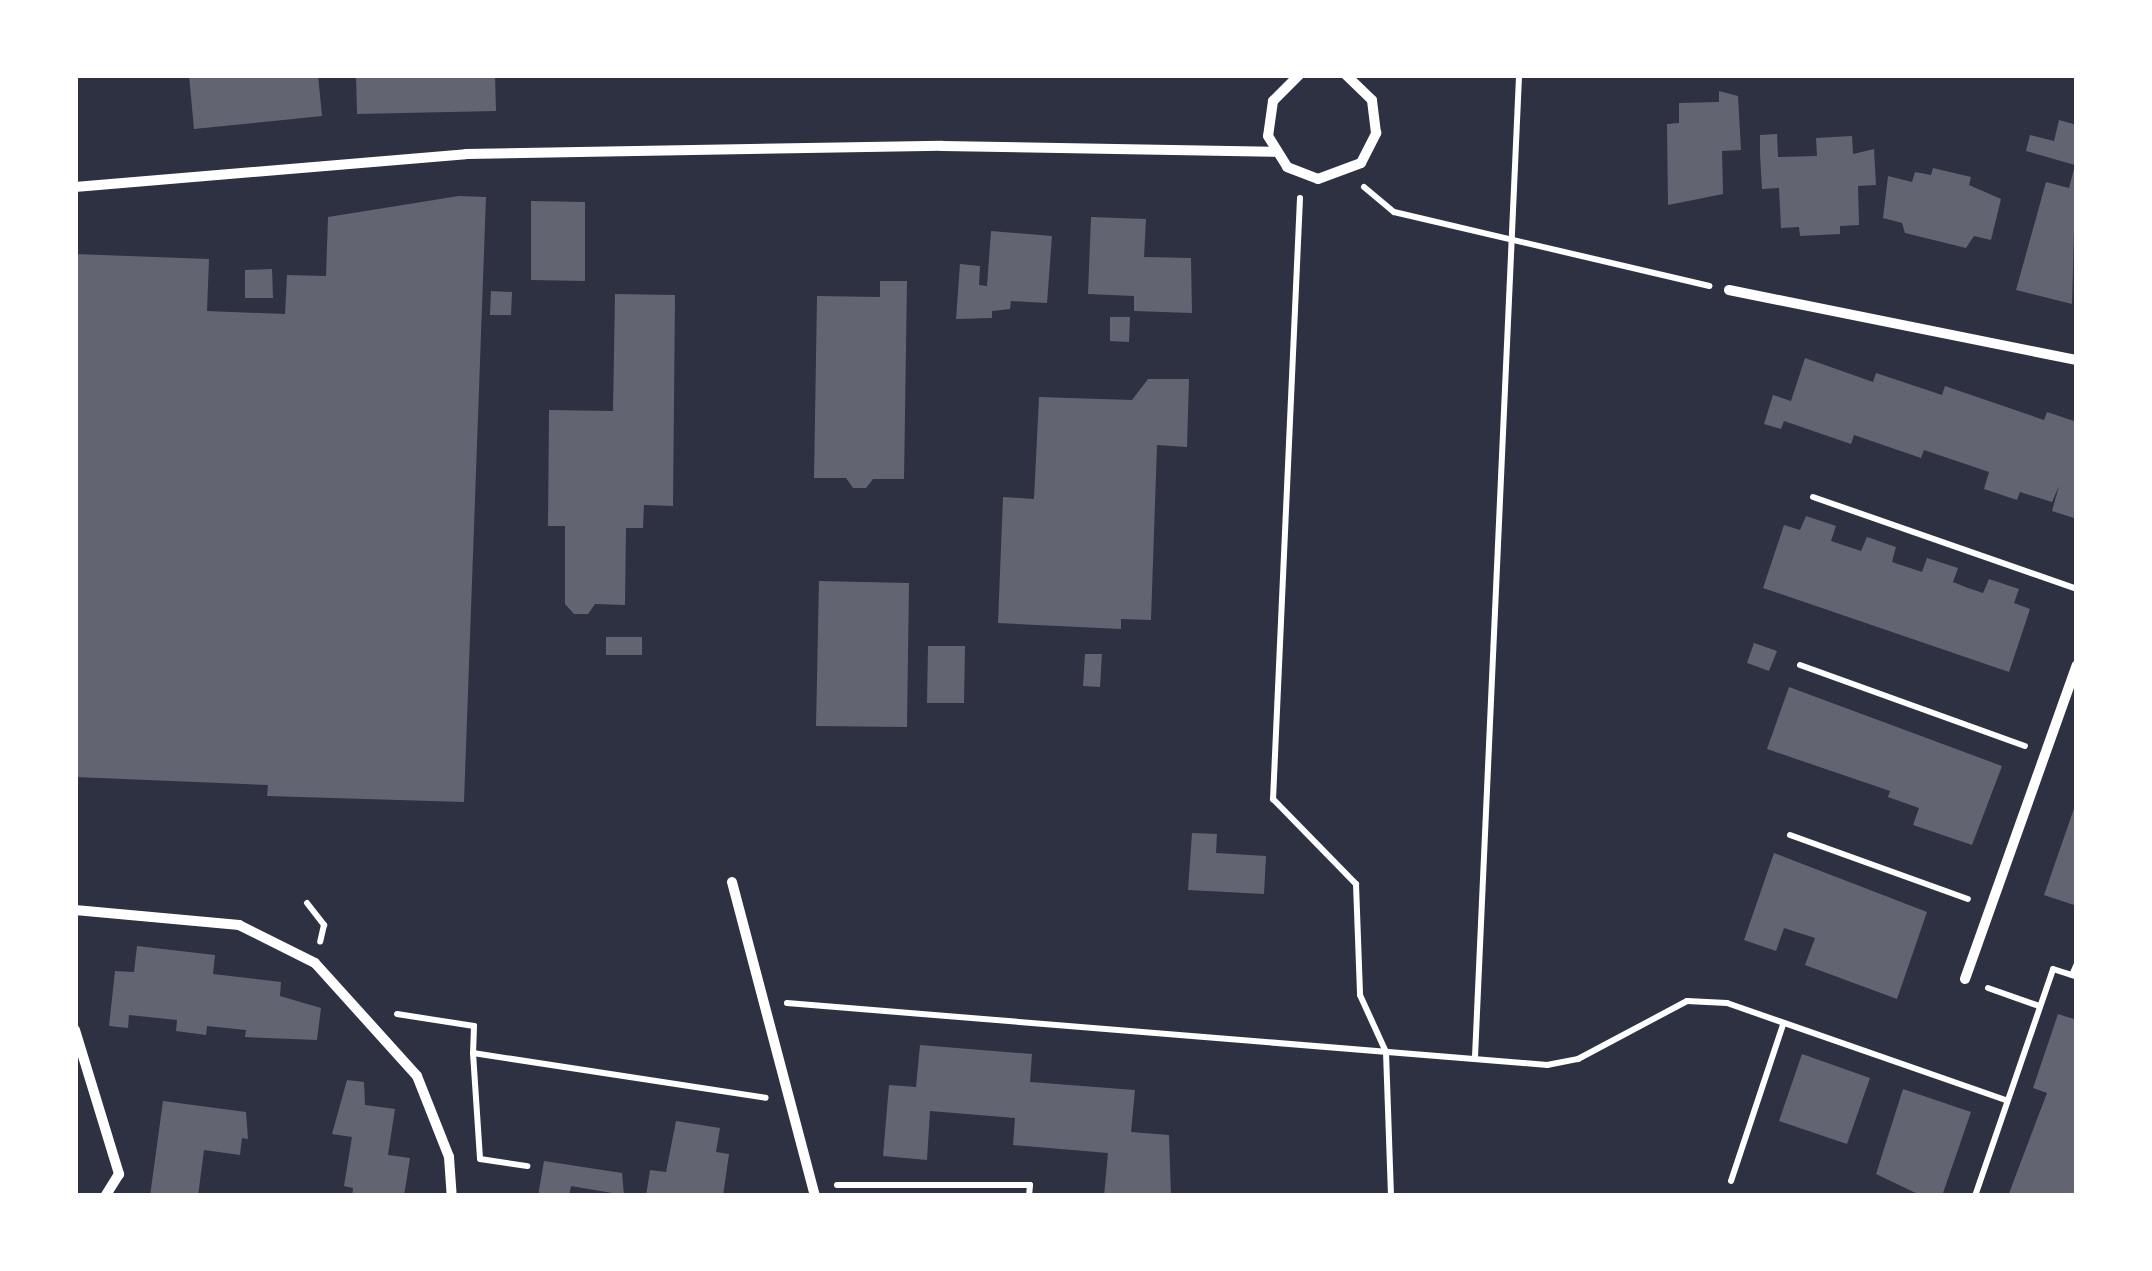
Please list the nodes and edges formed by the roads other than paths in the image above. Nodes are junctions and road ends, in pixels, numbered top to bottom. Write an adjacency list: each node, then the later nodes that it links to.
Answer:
1 (1299, 75): 3 (street)
2 (1346, 75): 3 (street)
3 (1275, 152): 4 (street)
4 (75, 187)
5 (1729, 290): 6 (street)
6 (2077, 360)
7 (2077, 665): 10 (street)
8 (732, 882): 12 (street)
9 (75, 910): 14 (street)
10 (1965, 979)
11 (75, 1030): 13 (street)
12 (813, 1190)
13 (105, 1196)
14 (452, 1196)

